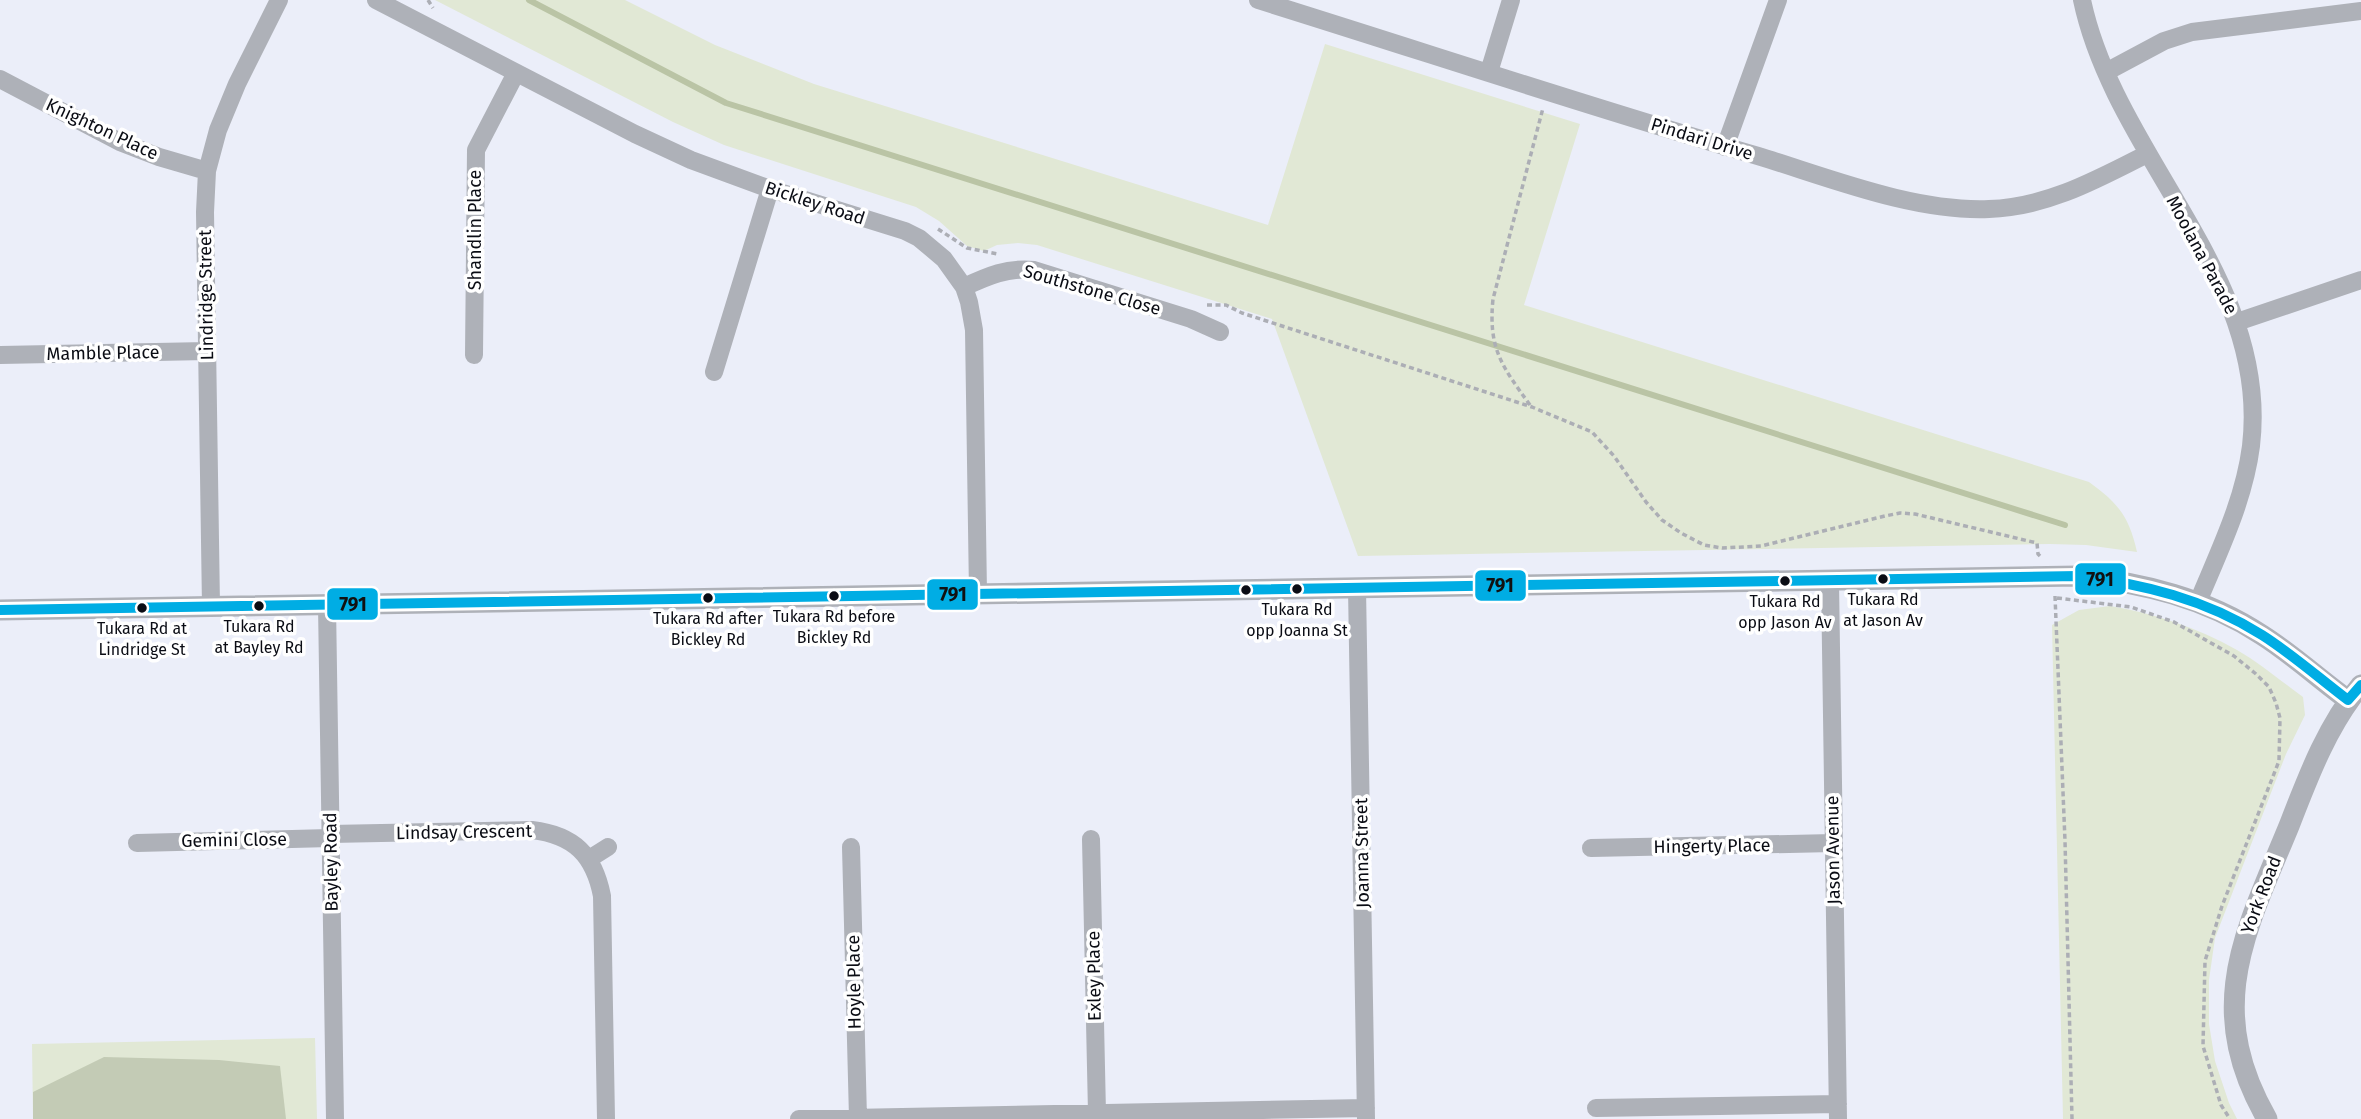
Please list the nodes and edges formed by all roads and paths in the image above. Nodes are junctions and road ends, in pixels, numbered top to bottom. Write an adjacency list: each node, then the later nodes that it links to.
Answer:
1 (279, 0): 18 (street, Lindridge Street)
2 (376, 0): 8 (street, Bickley Road)
3 (428, 0): 9 (path)
4 (1258, 0): 11 (street, Pindari Drive)
5 (1511, 0): 11 (street)
6 (1778, 0): 16 (street)
7 (2082, 0): 12 (street, Moolana Parade)
8 (399, 5): 13 (street, Bickley Road)
9 (435, 10)
10 (2361, 11): 12 (street)
11 (1489, 72): 16 (street, Pindari Drive)
12 (2106, 72): 17 (street, Moolana Parade)
13 (516, 73): 19 (street, Bickley Road); 29 (street, Shandlin Place)
14 (0, 79): 18 (street, Knighton Place)
15 (1543, 110): 31 (path)
16 (1726, 147): 17 (street, Pindari Drive)
17 (2147, 154): 25 (street, Moolana Parade)
18 (207, 171): 27 (street, Lindridge Street)
19 (770, 189): 23 (street, Bickley Road); 30 (street)
20 (928, 223): 21 (path)
21 (999, 254)
22 (2361, 280): 25 (street)
23 (964, 287): 26 (street, Southstone Close); 35 (street, Bickley Road)
24 (1200, 305): 31 (path)
25 (2237, 322): 36 (street, Moolana Parade)
26 (1220, 332)
27 (207, 351): 28 (street, Mamble Place); 38 (street, Lindridge Street)
28 (0, 355)
29 (474, 355)
30 (714, 372)
31 (1532, 407): 32 (path)
32 (2041, 557)
33 (1830, 580): 34 (street); 36 (street); 44 (street, Jason Avenue)
34 (1357, 588): 35 (street); 52 (street, Joanna Street)
35 (978, 593): 37 (street)
36 (2198, 602): 40 (street)
37 (327, 605): 38 (street); 41 (street, Bayley Road)
38 (211, 606): 39 (street)
39 (0, 610)
40 (2354, 692): 59 (street, York Road)
41 (330, 836): 43 (street, Gemini Close); 48 (street, Lindsay Crescent); 54 (street, Bayley Road)
42 (1091, 839): 51 (street, Exley Place)
43 (137, 843)
44 (1833, 843): 47 (street, Hingerty Place); 50 (street, Jason Avenue)
45 (608, 847): 48 (street)
46 (851, 847): 53 (street, Hoyle Place)
47 (1591, 848)
48 (589, 859): 55 (street, Lindsay Crescent)
49 (1596, 1108): 50 (street)
50 (1838, 1112)
51 (1097, 1113): 52 (street); 53 (street)
52 (1366, 1113)
53 (858, 1118): 56 (street)
54 (335, 1119)
55 (606, 1119)
56 (799, 1119)
57 (2072, 1119): 58 (path)
58 (2230, 1119)
59 (2267, 1119)

